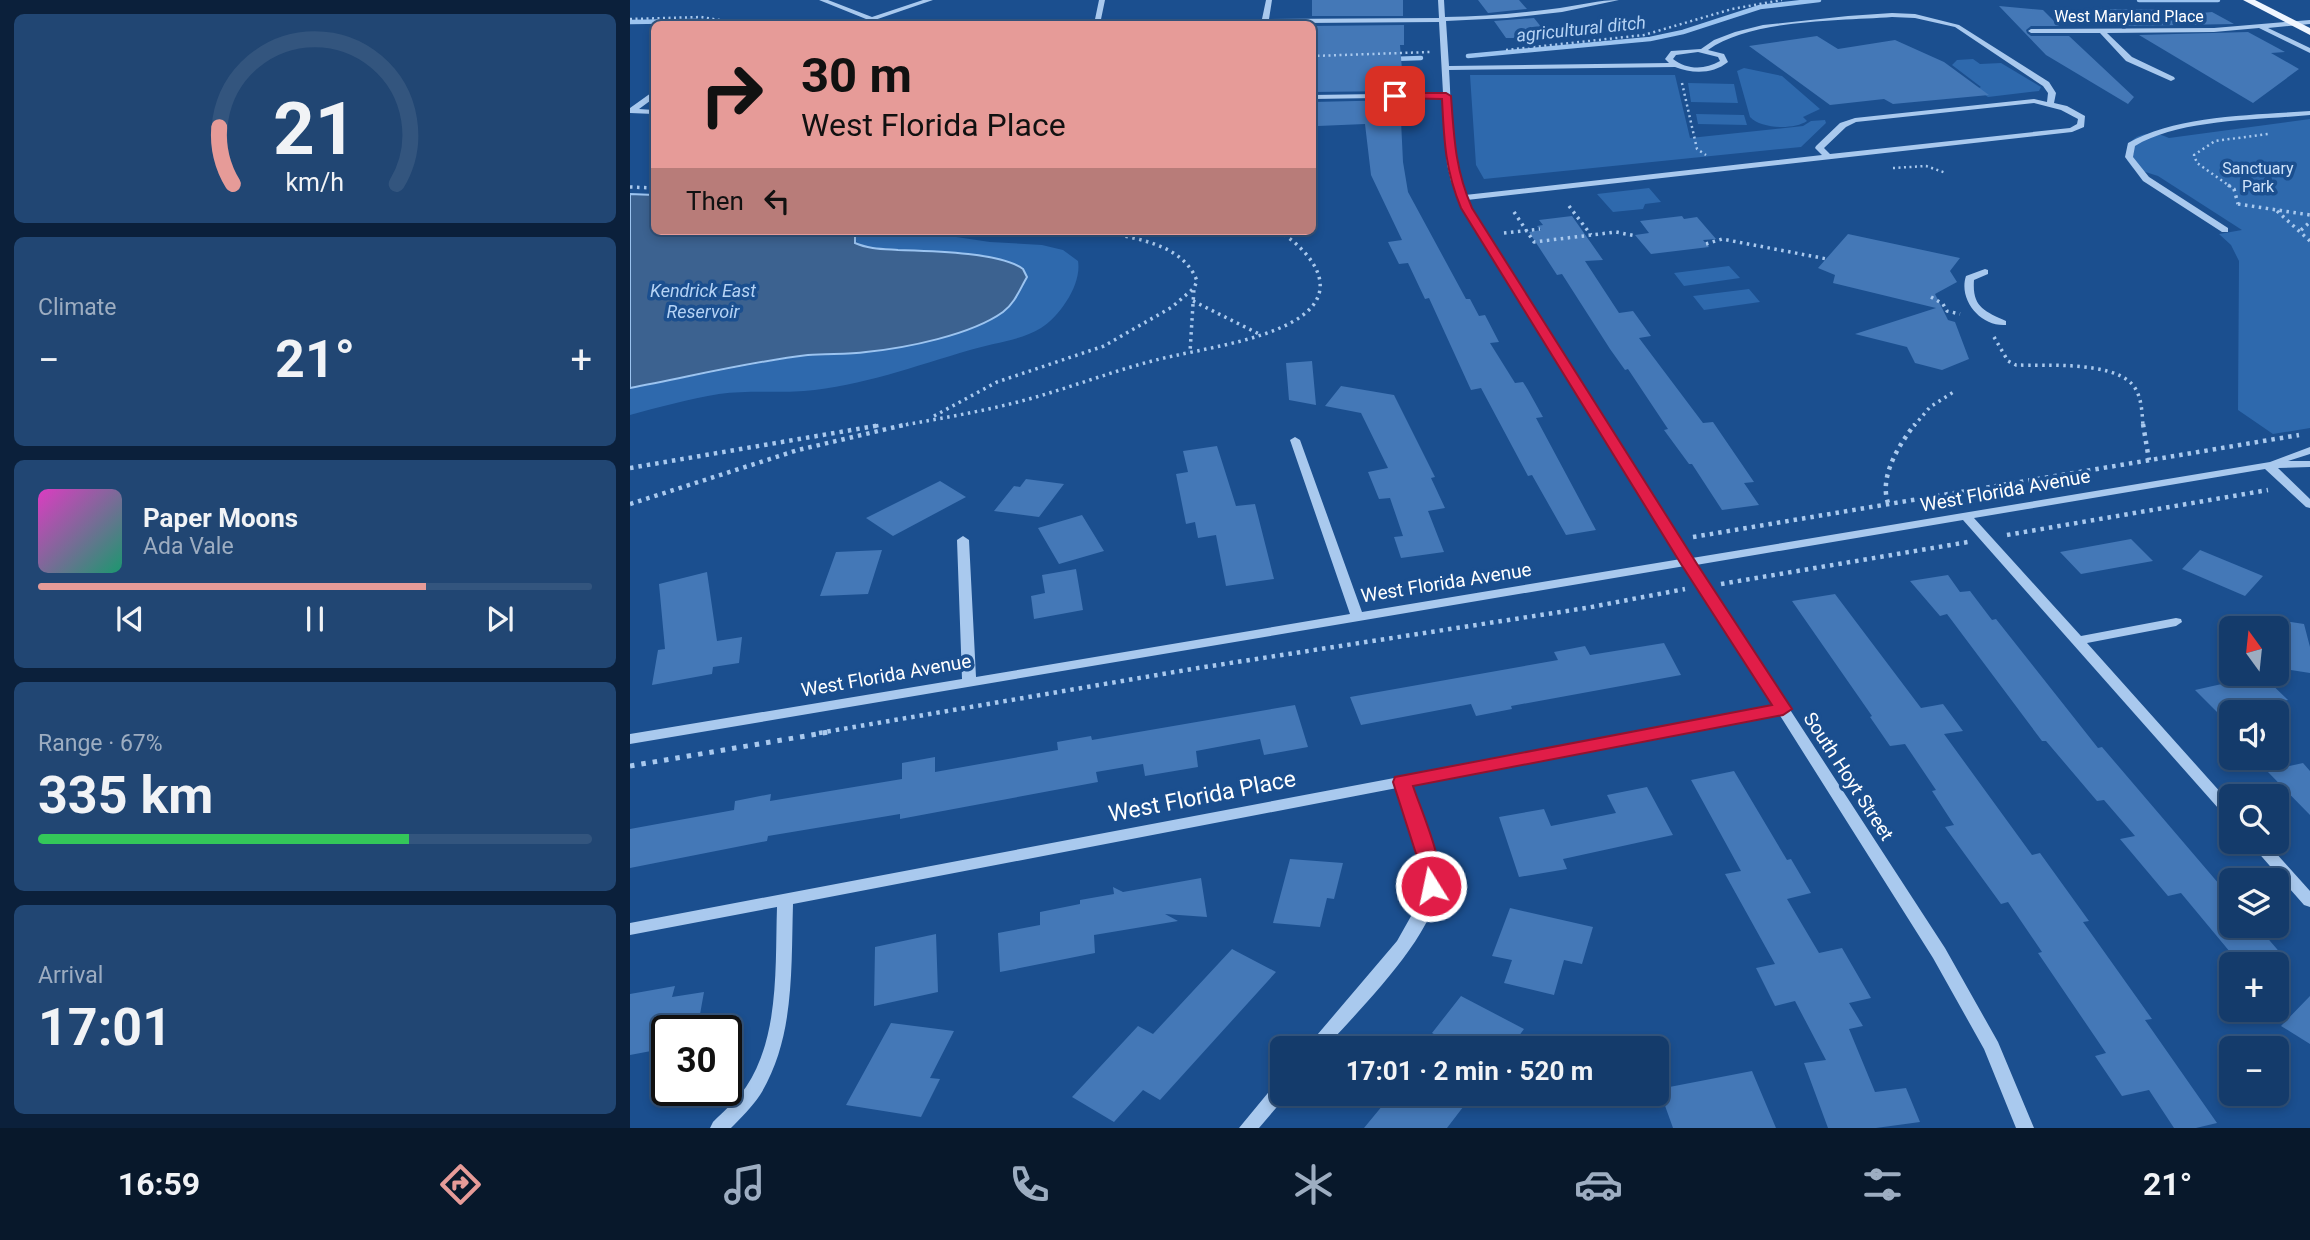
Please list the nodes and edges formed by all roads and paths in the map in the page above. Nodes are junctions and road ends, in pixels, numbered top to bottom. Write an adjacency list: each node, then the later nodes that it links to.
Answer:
1 (822, 0): 11 (street)
2 (930, 0): 11 (street)
3 (1102, 0): 16 (street)
4 (1269, 0): 12 (street)
5 (1441, 0): 10 (street, South Hoyt Street)
6 (1616, 0): 10 (street)
7 (1782, 0): 24 (path)
8 (2248, 0): 19 (main road)
9 (630, 19): 13 (path)
10 (1442, 19): 12 (street); 27 (street, South Hoyt Street)
11 (874, 20): 14 (street); 15 (street)
12 (1265, 20): 17 (street)
13 (726, 21)
14 (870, 21)
15 (877, 21)
16 (1098, 21)
17 (1243, 21)
18 (2310, 22): 19 (street, West Maryland Place)
19 (2294, 24): 20 (street, West Maryland Place); 23 (main road)
20 (2262, 26): 21 (street, West Maryland Place); 26 (street)
21 (2101, 30): 22 (street, West Maryland Place); 31 (street)
22 (2031, 31)
23 (2310, 32)
24 (1497, 50)
25 (1702, 51): 30 (street); 30 (street); 35 (street)
26 (2310, 51)
27 (1444, 52): 28 (path); 29 (street, South Hoyt Street)
28 (1316, 56)
29 (1444, 68): 30 (street); 32 (street, South Hoyt Street)
30 (1677, 69): 41 (path)
31 (2171, 79)
32 (1446, 96): 34 (street); 44 (street, South Hoyt Street)
33 (651, 97): 36 (street)
34 (1316, 97)
35 (2050, 104): 40 (street); 40 (street)
36 (630, 111): 37 (street)
37 (651, 112)
38 (2310, 113): 52 (lane)
39 (2273, 133): 46 (path)
40 (1828, 157): 44 (street)
41 (1709, 158)
42 (630, 187): 43 (path)
43 (651, 188)
44 (1461, 198): 87 (street, South Hoyt Street)
45 (1569, 206): 57 (path)
46 (2273, 208): 48 (path); 53 (path)
47 (1514, 212): 51 (path)
48 (2310, 215)
49 (2310, 222): 53 (path)
50 (1539, 229): 51 (path)
51 (1526, 230): 54 (path); 57 (path)
52 (2225, 230)
53 (2301, 230): 59 (path)
54 (1504, 233)
55 (1114, 235): 63 (path)
56 (1284, 235): 68 (path)
57 (1591, 235): 58 (path)
58 (1636, 236)
59 (2310, 241)
60 (1706, 244): 61 (path)
61 (1826, 259)
62 (1985, 272): 67 (street)
63 (1194, 288): 65 (path); 72 (path)
64 (1931, 297): 66 (path)
65 (1193, 301): 68 (path); 70 (path)
66 (1968, 316)
67 (2003, 323)
68 (1261, 335): 70 (path)
69 (1994, 337): 76 (path)
70 (1190, 352): 72 (path)
71 (1955, 391): 81 (path)
72 (929, 419): 79 (path); 82 (path)
73 (2310, 433): 76 (path)
74 (1295, 440): 90 (street)
75 (2310, 450): 78 (street, West Florida Avenue)
76 (2149, 460): 81 (path)
77 (2310, 464): 78 (street, West Florida Avenue)
78 (2268, 465): 80 (street); 84 (street, West Florida Avenue)
79 (630, 468)
80 (2292, 486): 83 (street); 85 (path)
81 (1888, 503): 87 (path)
82 (630, 504)
83 (2310, 505)
84 (1966, 516): 85 (street); 88 (street, West Florida Avenue)
85 (1986, 539): 89 (path); 92 (street)
86 (963, 540): 93 (street)
87 (1674, 540): 88 (street, South Hoyt Street)
88 (1689, 564): 89 (street, South Hoyt Street); 90 (street, West Florida Avenue)
89 (1704, 586): 94 (street, South Hoyt Street); 96 (path)
90 (1357, 615): 93 (street, West Florida Avenue)
91 (2176, 622): 92 (street)
92 (2078, 640): 98 (street)
93 (969, 680): 95 (street, West Florida Avenue)
94 (1783, 709): 97 (street, West Florida Place); 107 (street, South Hoyt Street)
95 (630, 739)
96 (630, 766)
97 (1402, 782): 100 (street, West Florida Place); 103 (street)
98 (2219, 799)
99 (2268, 854): 101 (street)
100 (785, 899): 102 (street, West Florida Place); 105 (street)
101 (2310, 901)
102 (630, 929)
103 (1325, 1036)
104 (1270, 1102): 106 (street)
105 (719, 1128)
106 (1248, 1128)
107 (2025, 1128)

